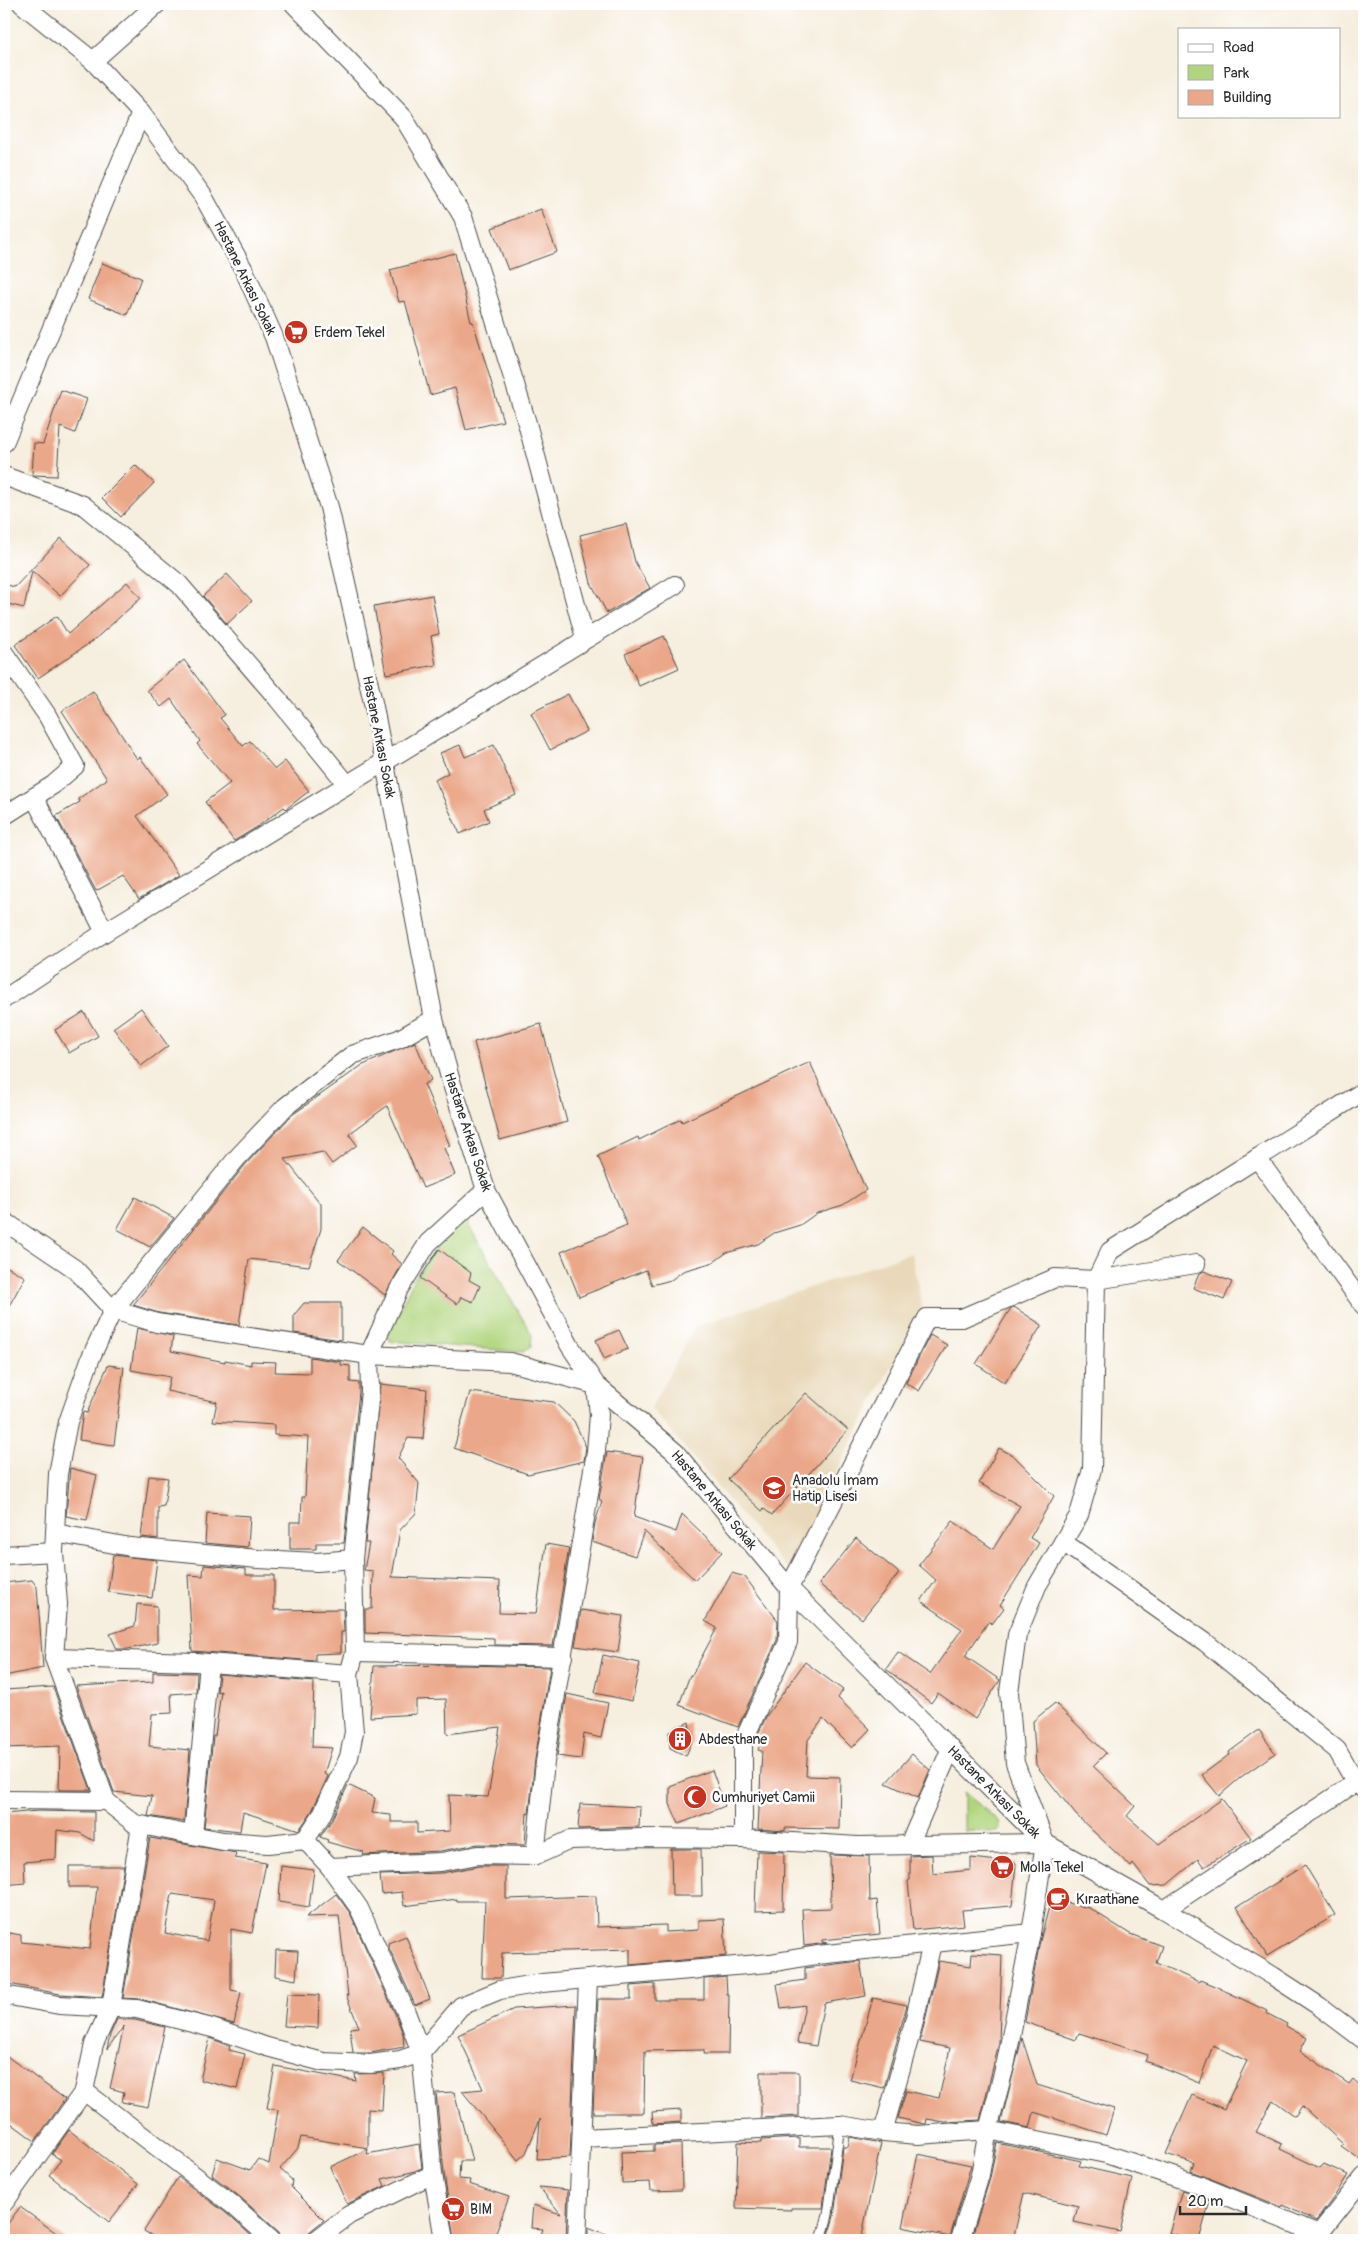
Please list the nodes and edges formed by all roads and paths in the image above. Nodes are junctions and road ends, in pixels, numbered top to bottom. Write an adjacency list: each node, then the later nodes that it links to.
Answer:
1 (22, 4): 4 (street, Hastane Arkası Sokak)
2 (157, 4): 4 (street)
3 (294, 4): 9 (street)
4 (93, 61): 5 (street, Hastane Arkası Sokak)
5 (141, 113): 6 (street); 11 (street, Hastane Arkası Sokak)
6 (4, 443)
7 (4, 476): 12 (street)
8 (675, 585): 9 (street)
9 (585, 638): 11 (street)
10 (4, 654): 13 (street)
11 (384, 764): 12 (street); 17 (street, Hastane Arkası Sokak)
12 (347, 784): 15 (street)
13 (34, 798): 14 (street); 15 (street)
14 (4, 816)
15 (105, 932): 16 (street)
16 (4, 999)
17 (434, 1019): 20 (street, Hastane Arkası Sokak); 25 (street)
18 (1364, 1091): 19 (street)
19 (1256, 1158): 23 (street); 24 (street)
20 (486, 1190): 26 (street); 27 (street, Hastane Arkası Sokak)
21 (4, 1221): 25 (street)
22 (1196, 1264): 23 (street)
23 (1096, 1280): 29 (street); 33 (street)
24 (1364, 1306)
25 (113, 1310): 26 (street); 28 (street)
26 (369, 1355): 27 (street); 32 (street)
27 (596, 1385): 33 (street, Hastane Arkası Sokak); 35 (street)
28 (55, 1534): 30 (street); 32 (street)
29 (1063, 1542): 40 (street); 47 (street)
30 (54, 1552): 31 (street); 36 (street)
31 (4, 1555)
32 (353, 1559): 34 (street)
33 (789, 1588): 39 (street, Hastane Arkası Sokak); 45 (street)
34 (355, 1652): 35 (street); 38 (street)
35 (563, 1657): 49 (street)
36 (54, 1658): 37 (street); 42 (street)
37 (209, 1663): 38 (street); 44 (street)
38 (349, 1674): 46 (street)
39 (951, 1748): 47 (street, Hastane Arkası Sokak); 48 (street)
40 (1362, 1783): 51 (street)
41 (4, 1800): 42 (street)
42 (106, 1800): 43 (street)
43 (141, 1825): 44 (street); 56 (street)
44 (193, 1835): 46 (street)
45 (743, 1839): 48 (street); 49 (street)
46 (305, 1840): 50 (street)
47 (1045, 1843): 48 (street); 51 (street, Hastane Arkası Sokak); 52 (street)
48 (909, 1845)
49 (535, 1856): 50 (street)
50 (330, 1867): 58 (street)
51 (1164, 1910): 57 (street, Hastane Arkası Sokak)
52 (1031, 1933): 53 (street); 61 (street)
53 (932, 1943): 54 (street); 62 (street)
54 (588, 1980): 58 (street); 63 (street)
55 (4, 1995): 56 (street)
56 (111, 2006): 58 (street); 59 (street)
57 (1364, 2040)
58 (421, 2052): 64 (street)
59 (84, 2091): 66 (street); 68 (street)
60 (840, 2125): 62 (street); 63 (street); 72 (lane)
61 (988, 2130): 62 (street); 67 (street); 73 (street)
62 (883, 2132)
63 (582, 2138): 71 (street)
64 (433, 2174): 69 (street); 70 (street)
65 (1364, 2177): 67 (street)
66 (4, 2203)
67 (1318, 2237)
68 (272, 2240)
69 (316, 2240)
70 (444, 2240)
71 (578, 2240)
72 (821, 2240)
73 (960, 2240)

